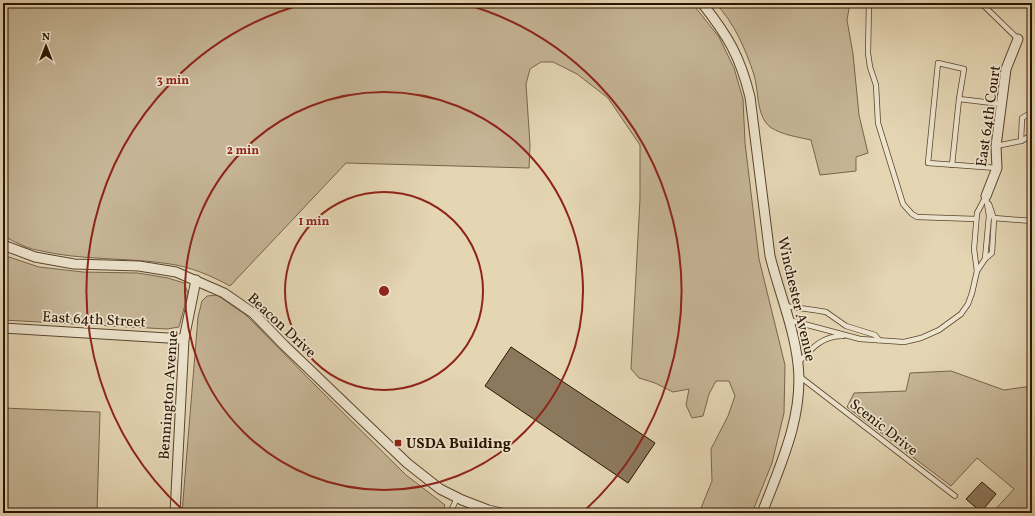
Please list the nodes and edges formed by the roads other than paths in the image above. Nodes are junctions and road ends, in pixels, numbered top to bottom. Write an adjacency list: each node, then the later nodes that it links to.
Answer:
1 (702, 3): 21 (street, Winchester Avenue)
2 (869, 3): 15 (lane)
3 (980, 3): 4 (lane)
4 (1018, 39): 6 (street, East 64th Court)
5 (960, 99): 6 (lane); 11 (lane); 11 (lane)
6 (1002, 104): 10 (street, East 64th Court)
7 (1032, 112): 9 (lane)
8 (1032, 135): 9 (lane)
9 (1021, 141): 10 (lane)
10 (996, 146): 12 (street, East 64th Court)
11 (952, 165): 12 (lane)
12 (997, 168): 13 (street, East 64th Court)
13 (986, 196): 14 (lane); 15 (lane, East 64th Court); 18 (lane, East 64th Court)
14 (994, 218): 16 (lane); 18 (lane)
15 (976, 219): 19 (lane, East 64th Court)
16 (1032, 221)
17 (3, 245): 20 (street, Beacon Drive)
18 (985, 260): 19 (lane, East 64th Court)
19 (977, 270): 26 (lane, East 64th Court)
20 (196, 280): 25 (street, Bennington Avenue); 30 (street, Beacon Drive)
21 (786, 306): 22 (street, Winchester Avenue); 26 (lane)
22 (789, 320): 24 (lane, East 64th Court); 27 (street, Winchester Avenue)
23 (3, 328): 25 (street, East 64th Street)
24 (851, 337): 26 (lane, East 64th Court); 27 (lane)
25 (184, 339): 31 (street, Bennington Avenue)
26 (879, 340)
27 (798, 363): 28 (street, Winchester Avenue)
28 (799, 376): 29 (lane, Scenic Drive); 34 (street, Winchester Avenue)
29 (955, 496)
30 (457, 498): 32 (lane); 33 (street, Beacon Drive)
31 (175, 513)
32 (450, 513)
33 (501, 513)
34 (762, 513)

